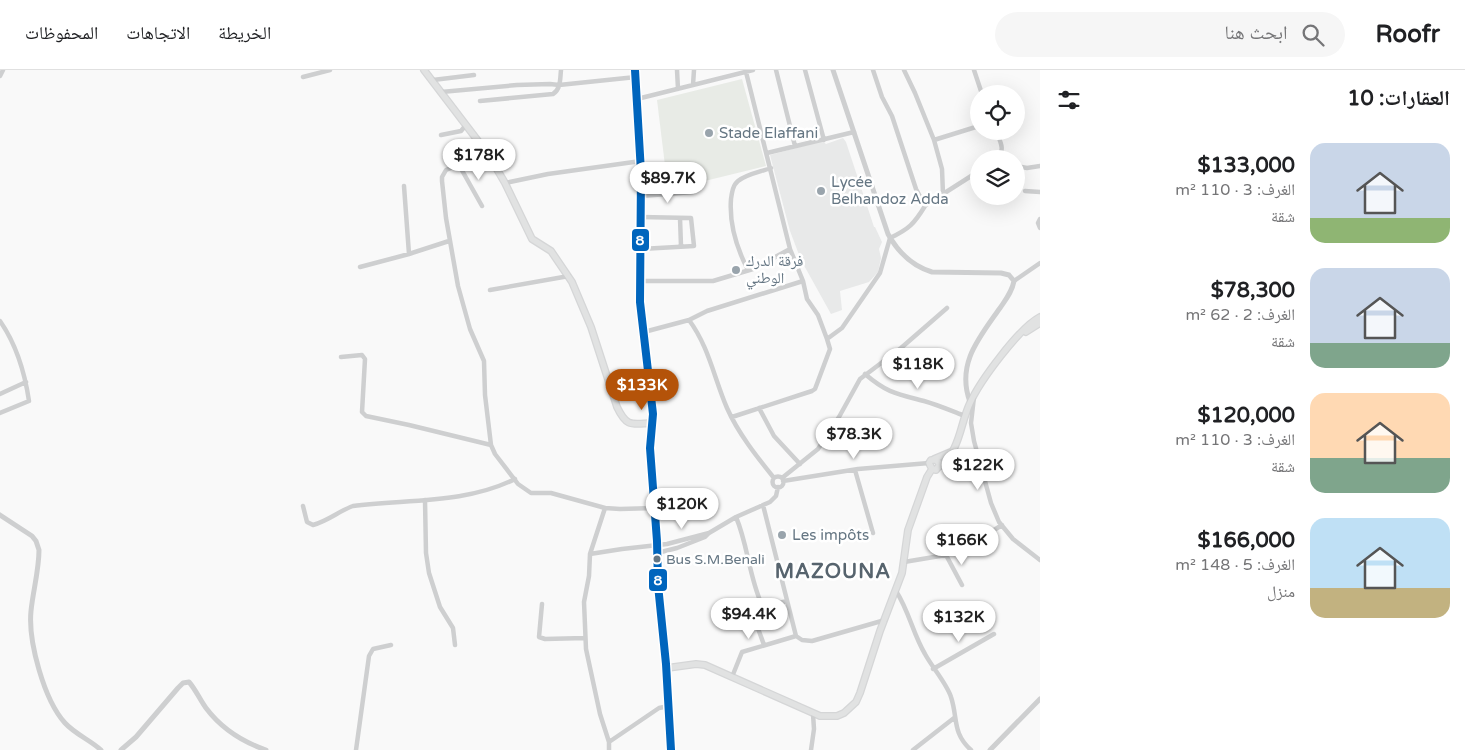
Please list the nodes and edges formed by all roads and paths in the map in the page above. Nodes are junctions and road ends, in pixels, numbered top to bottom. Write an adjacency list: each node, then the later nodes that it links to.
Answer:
1 (3, 70): 16 (street)
2 (330, 70): 18 (street)
3 (424, 70): 19 (main road)
4 (561, 70): 20 (street)
5 (677, 70): 23 (street)
6 (694, 70): 22 (street)
7 (753, 70): 14 (street)
8 (776, 70): 33 (street)
9 (805, 70): 31 (street)
10 (833, 70): 29 (street)
11 (873, 70): 50 (street)
12 (904, 70): 32 (street)
13 (974, 70): 21 (street)
14 (746, 72): 22 (street); 35 (street)
15 (635, 73): 20 (street); 25 (main road)
16 (0, 76)
17 (474, 76): 19 (street)
18 (303, 77)
19 (433, 80): 24 (main road)
20 (559, 85): 24 (street); 26 (street)
21 (979, 85)
22 (693, 86): 23 (street)
23 (678, 89): 25 (street)
24 (441, 92): 27 (main road)
25 (637, 99): 36 (main road)
26 (480, 101)
27 (466, 125): 30 (street); 34 (main road)
28 (970, 129): 32 (street)
29 (854, 132): 31 (street); 55 (street)
30 (441, 135)
31 (824, 140): 33 (street)
32 (934, 140): 47 (street)
33 (796, 146): 35 (street)
34 (487, 153): 37 (street); 42 (main road)
35 (767, 153): 39 (street)
36 (641, 161): 42 (street); 48 (main road)
37 (459, 164): 49 (street); 56 (street)
38 (1040, 166): 40 (street)
39 (771, 168): 59 (street); 63 (street)
40 (1025, 168)
41 (970, 177): 47 (street)
42 (505, 183): 64 (main road)
43 (404, 186): 60 (street)
44 (1025, 191): 46 (street)
45 (693, 192): 48 (street)
46 (1040, 192)
47 (942, 194): 50 (street)
48 (641, 196): 51 (main road)
49 (482, 206)
50 (925, 206): 55 (street)
51 (641, 217): 52 (street); 58 (main road)
52 (680, 218): 57 (street); 57 (street)
53 (1040, 219): 54 (street)
54 (1040, 228)
55 (890, 238): 67 (street); 75 (street)
56 (449, 241): 60 (street); 87 (street)
57 (681, 246): 58 (street)
58 (641, 249): 65 (main road)
59 (790, 249): 63 (street); 66 (street)
60 (410, 254): 62 (street)
61 (1040, 263): 67 (street)
62 (360, 268)
63 (748, 270): 65 (street)
64 (569, 276): 68 (street); 86 (main road)
65 (641, 281): 74 (main road)
66 (803, 281): 71 (street); 75 (street)
67 (1014, 281): 81 (street)
68 (490, 290)
69 (946, 308): 78 (street)
70 (1040, 317): 76 (main road)
71 (690, 320): 74 (street); 85 (street)
72 (0, 321): 79 (street)
73 (1040, 323): 76 (main road)
74 (644, 332): 86 (main road)
75 (827, 338): 82 (street)
76 (1014, 341): 81 (main road)
77 (341, 357): 87 (street)
78 (865, 374): 84 (street); 89 (street)
79 (26, 382): 80 (street); 83 (street)
80 (0, 394)
81 (972, 399): 84 (main road); 103 (street)
82 (759, 408): 85 (street); 89 (street)
83 (0, 414)
84 (965, 416): 88 (main road)
85 (732, 417): 92 (street)
86 (652, 423): 100 (main road)
87 (491, 445): 93 (street)
88 (953, 451): 90 (main road); 90 (main road)
89 (800, 464): 94 (street)
90 (934, 465): 91 (street); 111 (main road)
91 (855, 470): 94 (street); 105 (street)
92 (774, 478): 94 (street); 95 (street)
93 (514, 479): 96 (street); 99 (street)
94 (782, 480): 95 (street)
95 (778, 487): 98 (street)
96 (425, 500): 97 (street); 123 (street)
97 (303, 506)
98 (763, 506): 102 (street); 114 (street)
99 (604, 508): 100 (street); 108 (street)
100 (655, 508): 106 (main road)
101 (0, 515): 134 (street)
102 (736, 517): 104 (street); 116 (street)
103 (1002, 525): 109 (street); 110 (street)
104 (709, 533): 106 (street); 107 (street)
105 (873, 534)
106 (657, 546): 107 (main road); 108 (street)
107 (657, 553): 126 (main road)
108 (590, 554): 122 (street)
109 (946, 555): 111 (street); 112 (street)
110 (1040, 560)
111 (904, 562): 113 (main road)
112 (962, 585)
113 (896, 591): 119 (main road); 127 (street)
114 (787, 601): 116 (street); 121 (street)
115 (542, 604): 122 (street)
116 (762, 605): 117 (street)
117 (751, 609): 118 (street); 124 (street)
118 (724, 618)
119 (884, 620): 121 (street); 131 (main road)
120 (994, 634): 127 (street)
121 (796, 636): 124 (street)
122 (585, 638): 133 (street)
123 (455, 645)
124 (764, 645): 128 (street)
125 (392, 646): 137 (street)
126 (667, 668): 128 (main road); 130 (main road)
127 (933, 669): 132 (street)
128 (732, 677): 131 (main road)
129 (1040, 699): 143 (street)
130 (669, 706): 133 (street); 139 (main road)
131 (813, 714): 140 (street)
132 (954, 718): 141 (street); 142 (street)
133 (609, 742): 138 (street)
134 (102, 750)
135 (120, 750): 136 (street)
136 (265, 750)
137 (356, 750)
138 (609, 750)
139 (671, 750)
140 (811, 750)
141 (913, 750)
142 (971, 750)
143 (990, 750)

